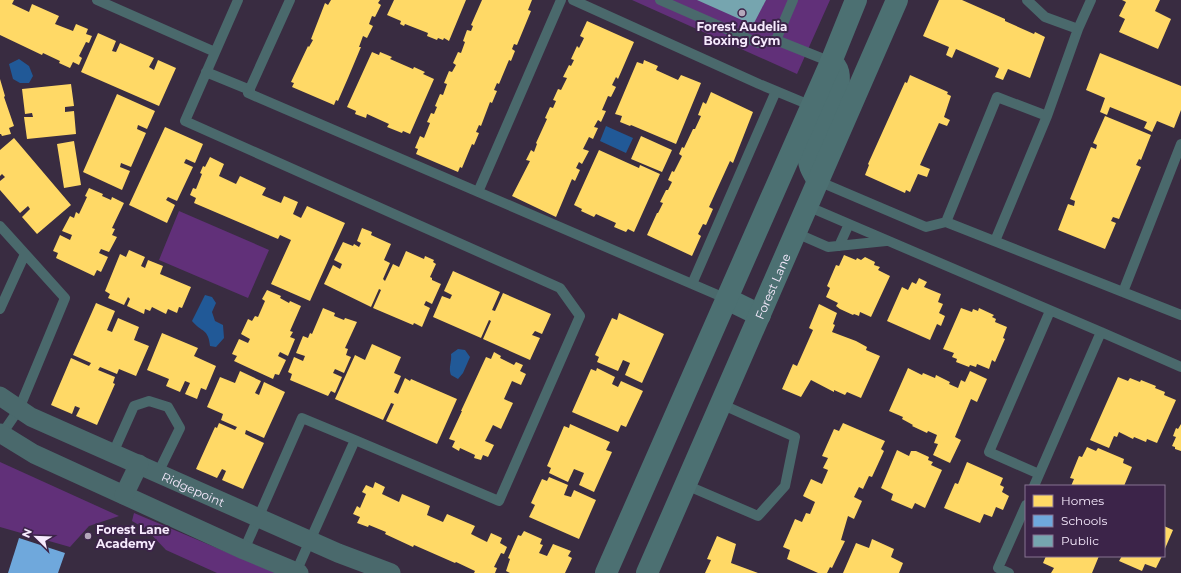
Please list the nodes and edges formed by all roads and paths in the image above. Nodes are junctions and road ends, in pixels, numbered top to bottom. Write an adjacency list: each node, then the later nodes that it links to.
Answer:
1 (97, 0): 14 (lane)
2 (237, 0): 14 (lane)
3 (290, 0): 17 (lane)
4 (561, 0): 23 (lane)
5 (573, 0): 18 (lane)
6 (660, 0): 13 (lane)
7 (793, 0): 13 (lane)
8 (856, 0): 15 (main road)
9 (897, 0): 22 (main road, Forest Lane)
10 (1028, 0): 12 (lane)
11 (1091, 0): 12 (lane)
12 (1078, 29): 20 (lane)
13 (776, 40): 15 (lane)
14 (215, 52): 16 (lane)
15 (831, 62): 19 (main road); 22 (main road)
16 (206, 72): 17 (lane); 46 (lane)
17 (250, 90): 23 (lane)
18 (776, 91): 19 (lane); 33 (lane)
19 (812, 106): 35 (main road)
20 (1047, 116): 25 (lane); 30 (lane)
21 (1181, 144): 34 (lane)
22 (818, 181): 24 (main road, Forest Lane); 25 (lane)
23 (478, 192): 33 (lane)
24 (807, 206): 26 (lane); 28 (main road, Forest Lane)
25 (946, 222): 30 (lane)
26 (849, 224): 29 (lane); 31 (lane)
27 (0, 226): 32 (lane)
28 (796, 233): 31 (lane); 38 (main road, Forest Lane)
29 (888, 240): 31 (lane); 37 (lane)
30 (995, 241): 34 (lane)
31 (839, 246)
32 (25, 254): 36 (lane); 44 (lane)
33 (692, 284): 35 (lane)
34 (1123, 292): 39 (lane)
35 (727, 300): 38 (main road); 61 (main road)
36 (0, 309)
37 (1050, 311): 40 (lane); 50 (lane)
38 (760, 315): 43 (main road, Forest Lane)
39 (1181, 316)
40 (1101, 332): 41 (lane); 50 (lane)
41 (1181, 367)
42 (0, 396): 44 (street, Ridgepoint)
43 (721, 404): 51 (main road, Forest Lane); 51 (lane)
44 (20, 409): 45 (lane); 47 (street, Ridgepoint)
45 (1, 433): 53 (street)
46 (355, 440): 55 (lane); 56 (lane)
47 (113, 453): 48 (street, Ridgepoint); 49 (lane)
48 (139, 464): 49 (street, Ridgepoint); 53 (street)
49 (158, 473): 55 (street, Ridgepoint)
50 (1039, 474): 52 (lane)
51 (686, 485): 62 (main road, Forest Lane)
52 (1034, 485)
53 (124, 495): 57 (street)
54 (1025, 507): 58 (lane)
55 (258, 518): 56 (street, Ridgepoint); 57 (lane)
56 (311, 541): 59 (lane); 60 (street, Ridgepoint)
57 (244, 550): 59 (street)
58 (997, 571): 63 (lane)
59 (298, 572)
60 (391, 573)
61 (606, 573)
62 (647, 573)
63 (1009, 573)

